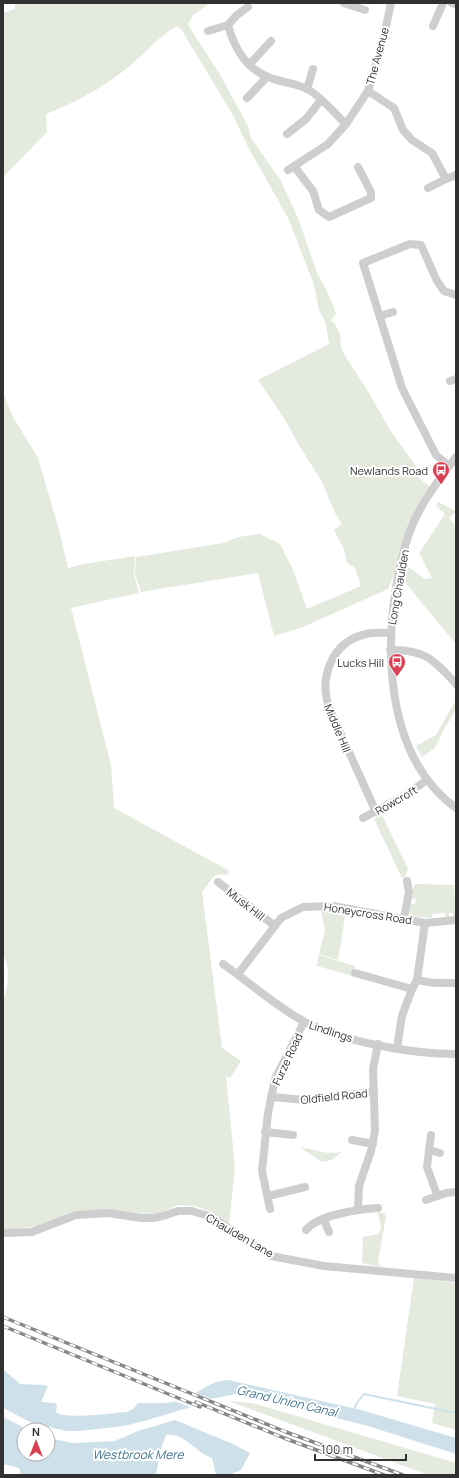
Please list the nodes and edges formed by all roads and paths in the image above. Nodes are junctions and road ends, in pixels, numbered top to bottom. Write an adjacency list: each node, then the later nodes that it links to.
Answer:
1 (344, 3): 7 (street)
2 (392, 3): 16 (street, The Avenue)
3 (443, 3): 9 (street)
4 (452, 3): 5 (street)
5 (456, 4)
6 (248, 8): 8 (street)
7 (365, 10)
8 (228, 25): 10 (street); 12 (street)
9 (433, 26)
10 (208, 31)
11 (271, 41): 12 (street)
12 (249, 65): 14 (street)
13 (313, 69): 15 (street)
14 (267, 77): 15 (street); 17 (street)
15 (307, 89): 18 (street)
16 (368, 91): 19 (street, The Avenue); 23 (street)
17 (246, 98)
18 (321, 100): 19 (street); 20 (street)
19 (346, 124): 21 (street, The Avenue)
20 (287, 134)
21 (358, 167)
22 (456, 175): 23 (street)
23 (446, 179): 24 (street)
24 (428, 188)
25 (456, 295): 27 (street)
26 (393, 312): 27 (street)
27 (380, 316): 29 (street)
28 (456, 457): 29 (street, Long Chaulden)
29 (449, 466): 30 (street, Long Chaulden)
30 (390, 633): 31 (street, Long Chaulden); 35 (street, Middle Hill)
31 (390, 650): 32 (street); 33 (street, Long Chaulden)
32 (456, 684)
33 (427, 780): 34 (street, Long Chaulden); 35 (street, Rowcroft)
34 (456, 808)
35 (376, 812): 36 (street, Rowcroft)
36 (363, 818)
37 (407, 880): 39 (street)
38 (218, 882): 42 (street, Musk Hill)
39 (404, 918): 41 (street, Honeycross Road); 42 (street, Honeycross Road)
40 (456, 920): 41 (street, Honeycross Road)
41 (425, 923): 46 (street)
42 (275, 926): 45 (street, Honeycross Road)
43 (223, 964): 45 (street, Lindlings)
44 (355, 973): 48 (street)
45 (238, 974): 49 (street, Lindlings)
46 (417, 980): 47 (street); 48 (street)
47 (456, 983)
48 (412, 989): 51 (street)
49 (304, 1022): 50 (street, Lindlings); 54 (street, Furze Road)
50 (378, 1044): 51 (street, Lindlings); 53 (street)
51 (397, 1048): 52 (street, Lindlings)
52 (456, 1054)
53 (374, 1092): 54 (street, Oldfield Road); 59 (street)
54 (271, 1097): 55 (street, Furze Road)
55 (265, 1132): 56 (street); 65 (street, Furze Road)
56 (293, 1135)
57 (431, 1135): 60 (street)
58 (352, 1140): 59 (street)
59 (373, 1144): 69 (street)
60 (429, 1150): 61 (street); 64 (street)
61 (440, 1153)
62 (305, 1187): 65 (street)
63 (456, 1192): 64 (street)
64 (437, 1195): 66 (street)
65 (268, 1196): 68 (street, Furze Road)
66 (426, 1200)
67 (378, 1208): 69 (street)
68 (270, 1209)
69 (358, 1209): 70 (street)
70 (324, 1220): 71 (street); 72 (street)
71 (306, 1230)
72 (329, 1232)
73 (3, 1233): 74 (street, Chaulden Lane)
74 (456, 1278)

